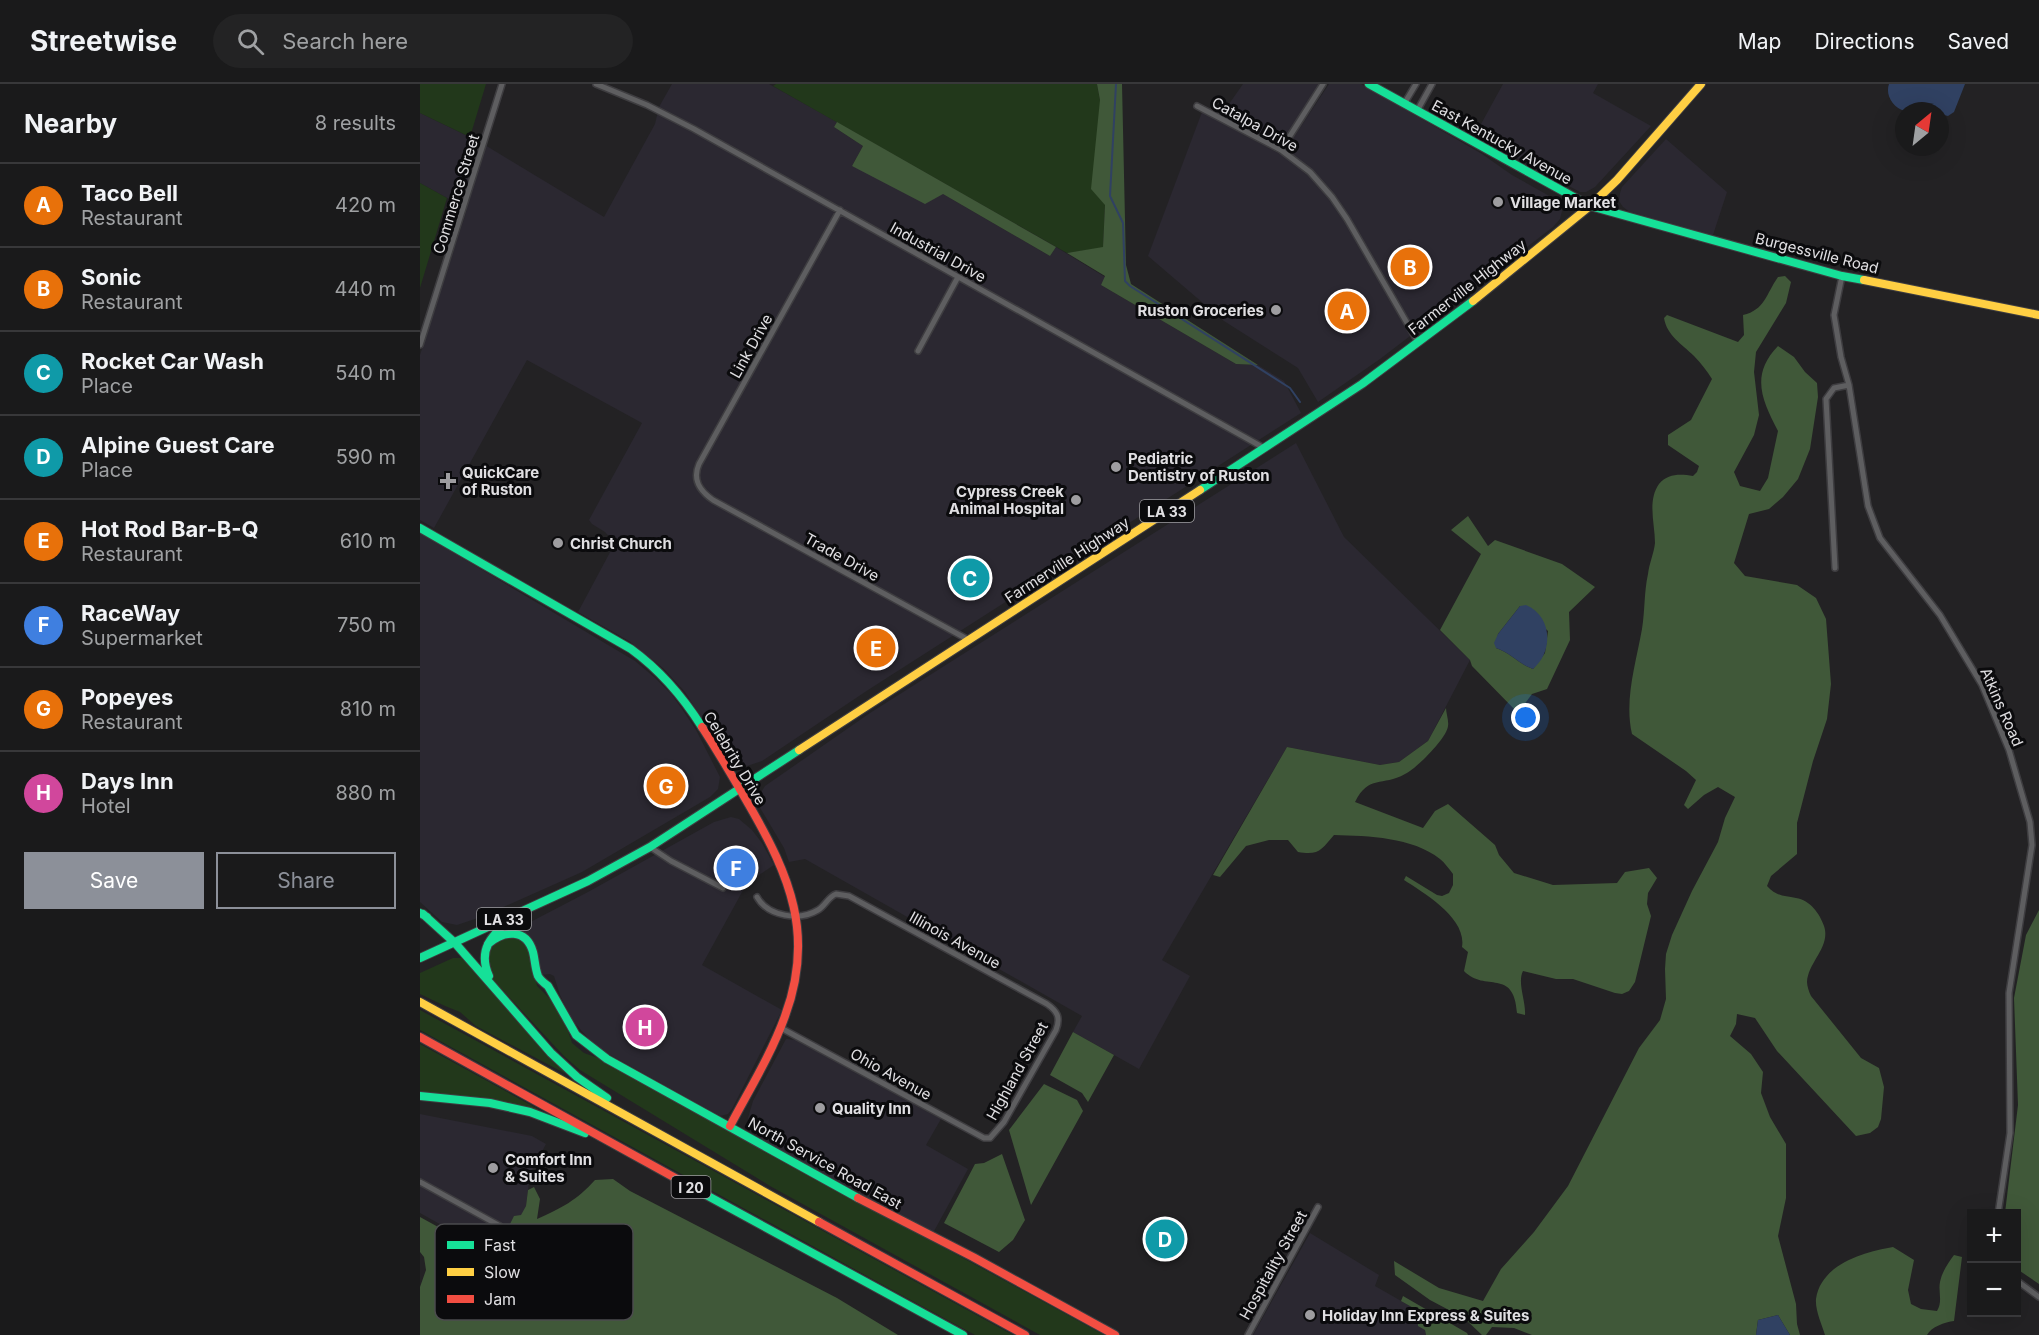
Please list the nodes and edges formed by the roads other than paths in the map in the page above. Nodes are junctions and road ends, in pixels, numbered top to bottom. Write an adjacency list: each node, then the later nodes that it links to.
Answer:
1 (502, 84): 18 (street, Commerce Street)
2 (596, 84): 13 (street, Industrial Drive)
3 (1323, 84): 11 (street)
4 (1369, 84): 8 (main road, East Kentucky Avenue)
5 (1416, 84): 8 (street)
6 (1432, 84): 10 (street)
7 (1700, 84): 12 (main road, Farmerville Highway / LA 33)
8 (1404, 104): 10 (main road, East Kentucky Avenue)
9 (1197, 106): 11 (street, Catalpa Drive)
10 (1417, 111): 12 (main road, East Kentucky Avenue)
11 (1281, 150): 17 (street, Catalpa Drive)
12 (1590, 206): 14 (main road, Burgessville Road); 17 (main road, Farmerville Highway / LA 33)
13 (840, 210): 15 (street, Industrial Drive); 22 (street, Link Drive)
14 (1842, 276): 16 (main road, Burgessville Road); 20 (street, Atkins Road)
15 (958, 277): 19 (street); 21 (street, Industrial Drive)
16 (2039, 315)
17 (1418, 342): 21 (main road, Farmerville Highway / LA 33)
18 (420, 345)
19 (918, 351)
20 (1849, 385): 24 (street); 48 (street, Atkins Road)
21 (1264, 448): 25 (main road, Farmerville Highway / LA 33)
22 (706, 495): 25 (street, Trade Drive)
23 (420, 528): 26 (main road, Celebrity Drive)
24 (1834, 568)
25 (967, 639): 26 (main road, Farmerville Highway / LA 33)
26 (739, 789): 27 (main road, Farmerville Highway / LA 33); 32 (main road, Celebrity Drive)
27 (650, 847): 28 (street); 31 (main road, Farmerville Highway / LA 33)
28 (723, 888)
29 (757, 897): 32 (street)
30 (422, 914): 33 (main road)
31 (515, 914): 33 (main road, Farmerville Highway / LA 33); 34 (main road)
32 (796, 915): 38 (street, Illinois Avenue); 39 (main road, Celebrity Drive)
33 (455, 943): 35 (main road, Farmerville Highway / LA 33); 36 (main road)
34 (488, 944): 36 (main road); 42 (main road, North Service Road East)
35 (420, 958)
36 (496, 990): 45 (main road)
37 (420, 1002): 45 (main road, I 20)
38 (1057, 1012): 43 (street, Highland Street)
39 (781, 1028): 42 (main road, Celebrity Drive); 43 (street, Ohio Avenue)
40 (420, 1037): 44 (main road, I 20)
41 (420, 1096): 44 (main road)
42 (730, 1126): 54 (main road, North Service Road East)
43 (990, 1138)
44 (610, 1141): 52 (main road, I 20)
45 (696, 1154): 53 (main road, I 20)
46 (420, 1182): 49 (street)
47 (1318, 1207): 55 (street, Hospitality Street)
48 (1999, 1209)
49 (496, 1224)
50 (2021, 1284): 51 (street)
51 (2039, 1297)
52 (963, 1335)
53 (1025, 1335)
54 (1115, 1335)
55 (1248, 1335)

